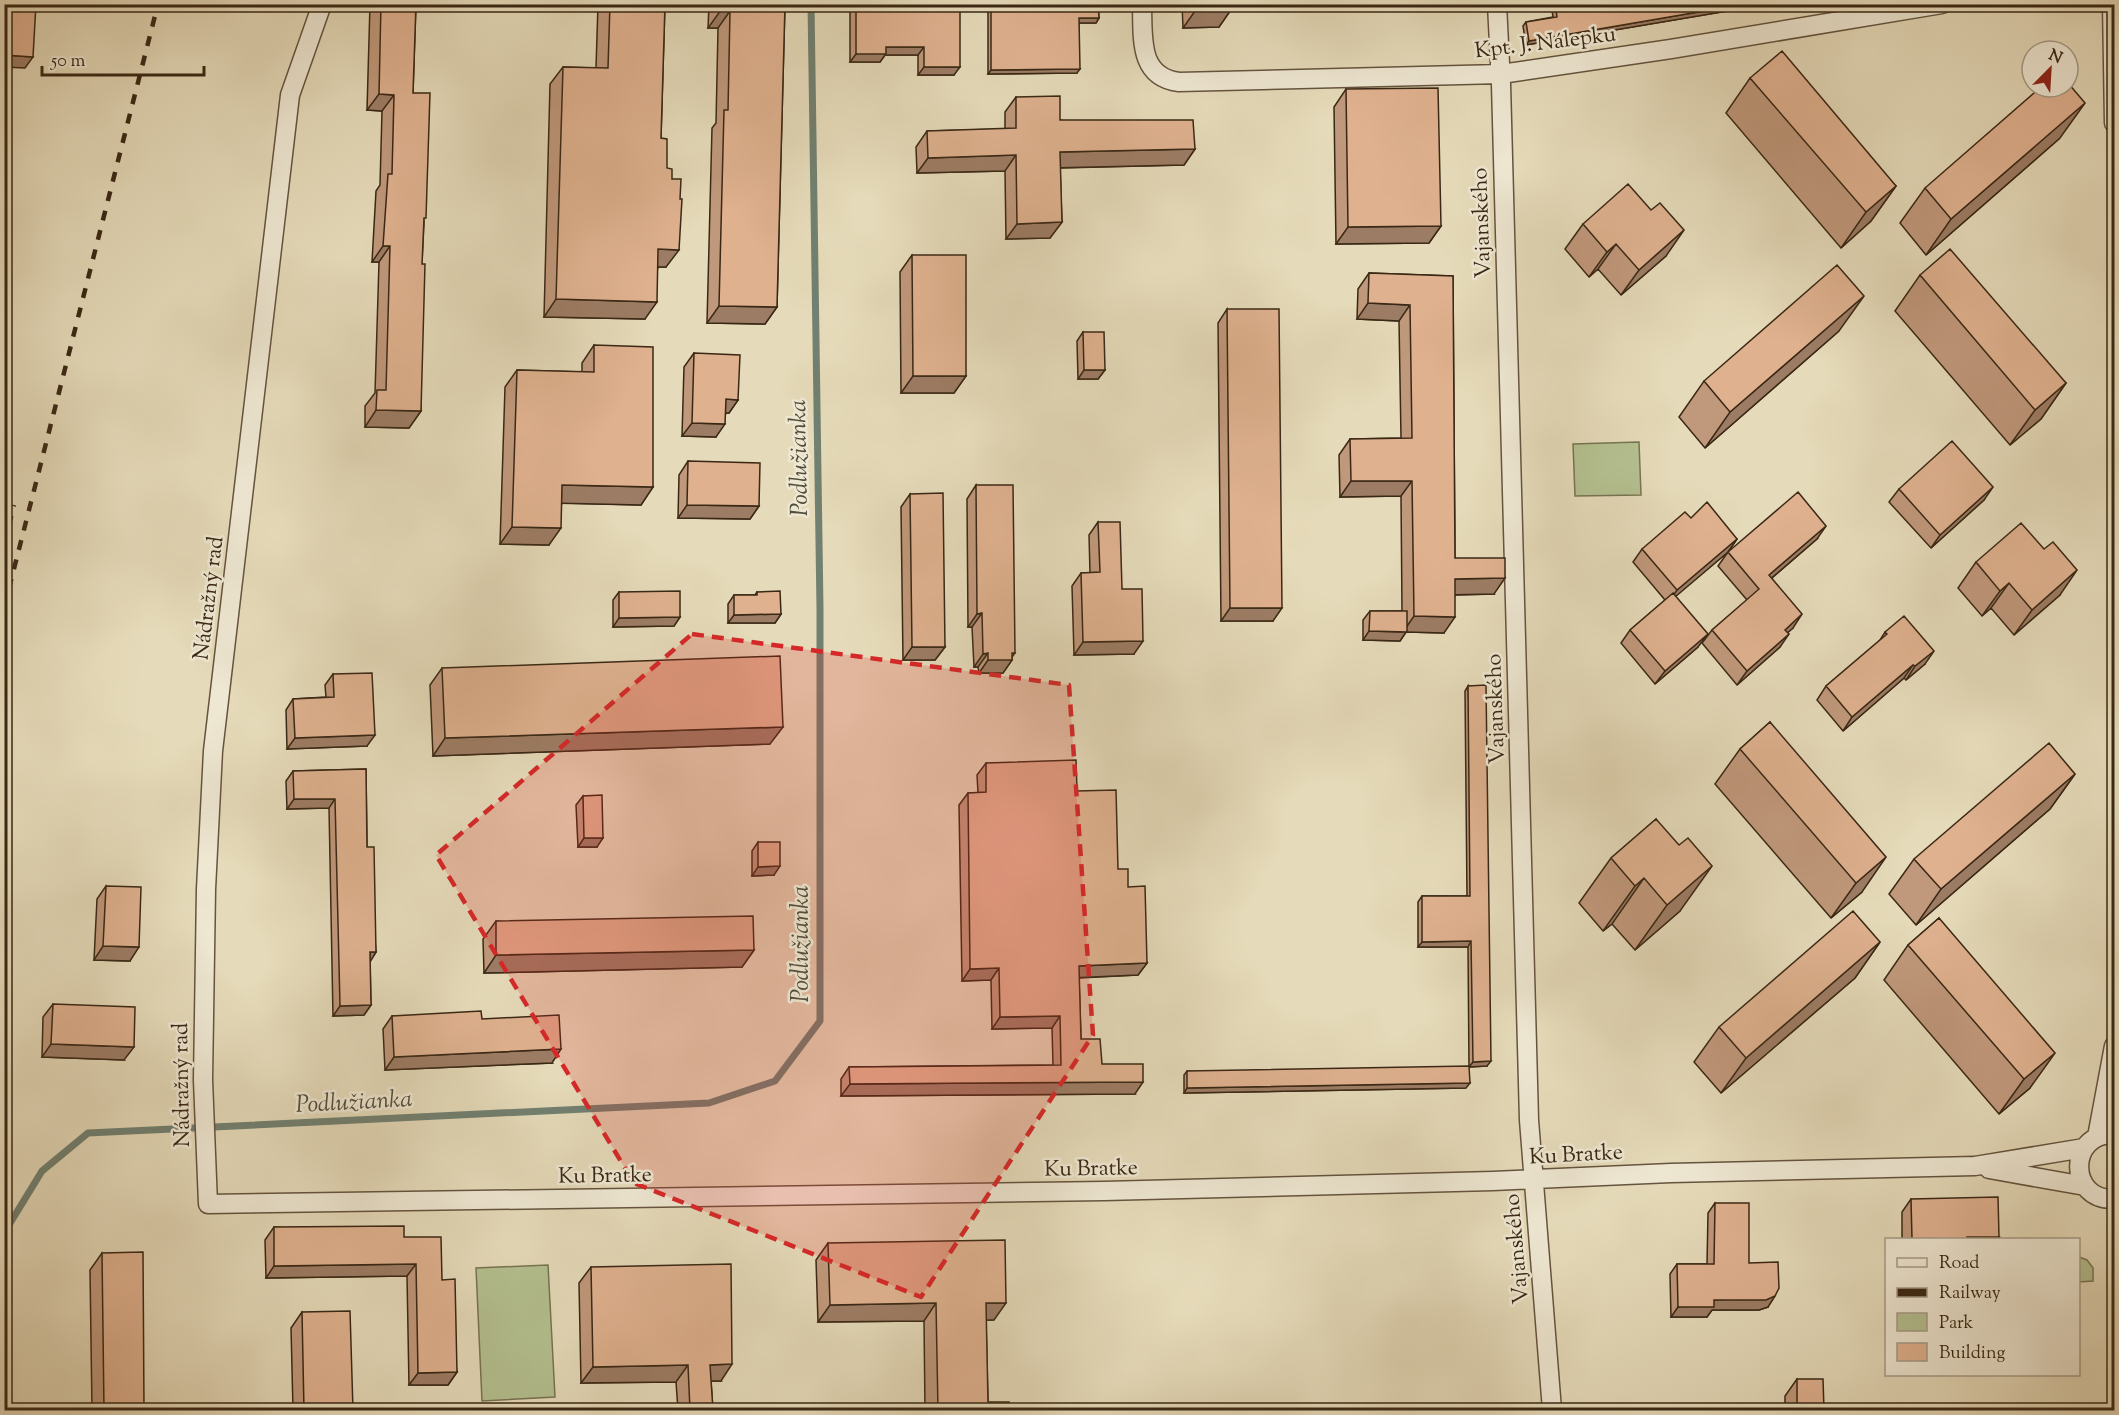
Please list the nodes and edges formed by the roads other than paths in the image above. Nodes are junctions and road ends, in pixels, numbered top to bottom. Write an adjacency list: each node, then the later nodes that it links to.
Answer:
1 (322, 4): 14 (street, Nádražný rad)
2 (1142, 4): 6 (street, Kpt. J. Nálepku)
3 (1497, 4): 6 (street, Vajanského)
4 (1942, 4): 6 (street, Kpt. J. Nálepku)
5 (2112, 4): 7 (street)
6 (1501, 74): 11 (street, Vajanského)
7 (2115, 123)
8 (2115, 1046): 9 (street)
9 (2099, 1139): 10 (street, Ku Bratke); 12 (street)
10 (1975, 1166): 11 (street, Ku Bratke); 12 (street, Ku Bratke)
11 (1534, 1180): 14 (street, Ku Bratke); 15 (street, Vajanského)
12 (2085, 1186): 13 (street, Ku Bratke)
13 (2115, 1199)
14 (208, 1204)
15 (1552, 1410)

